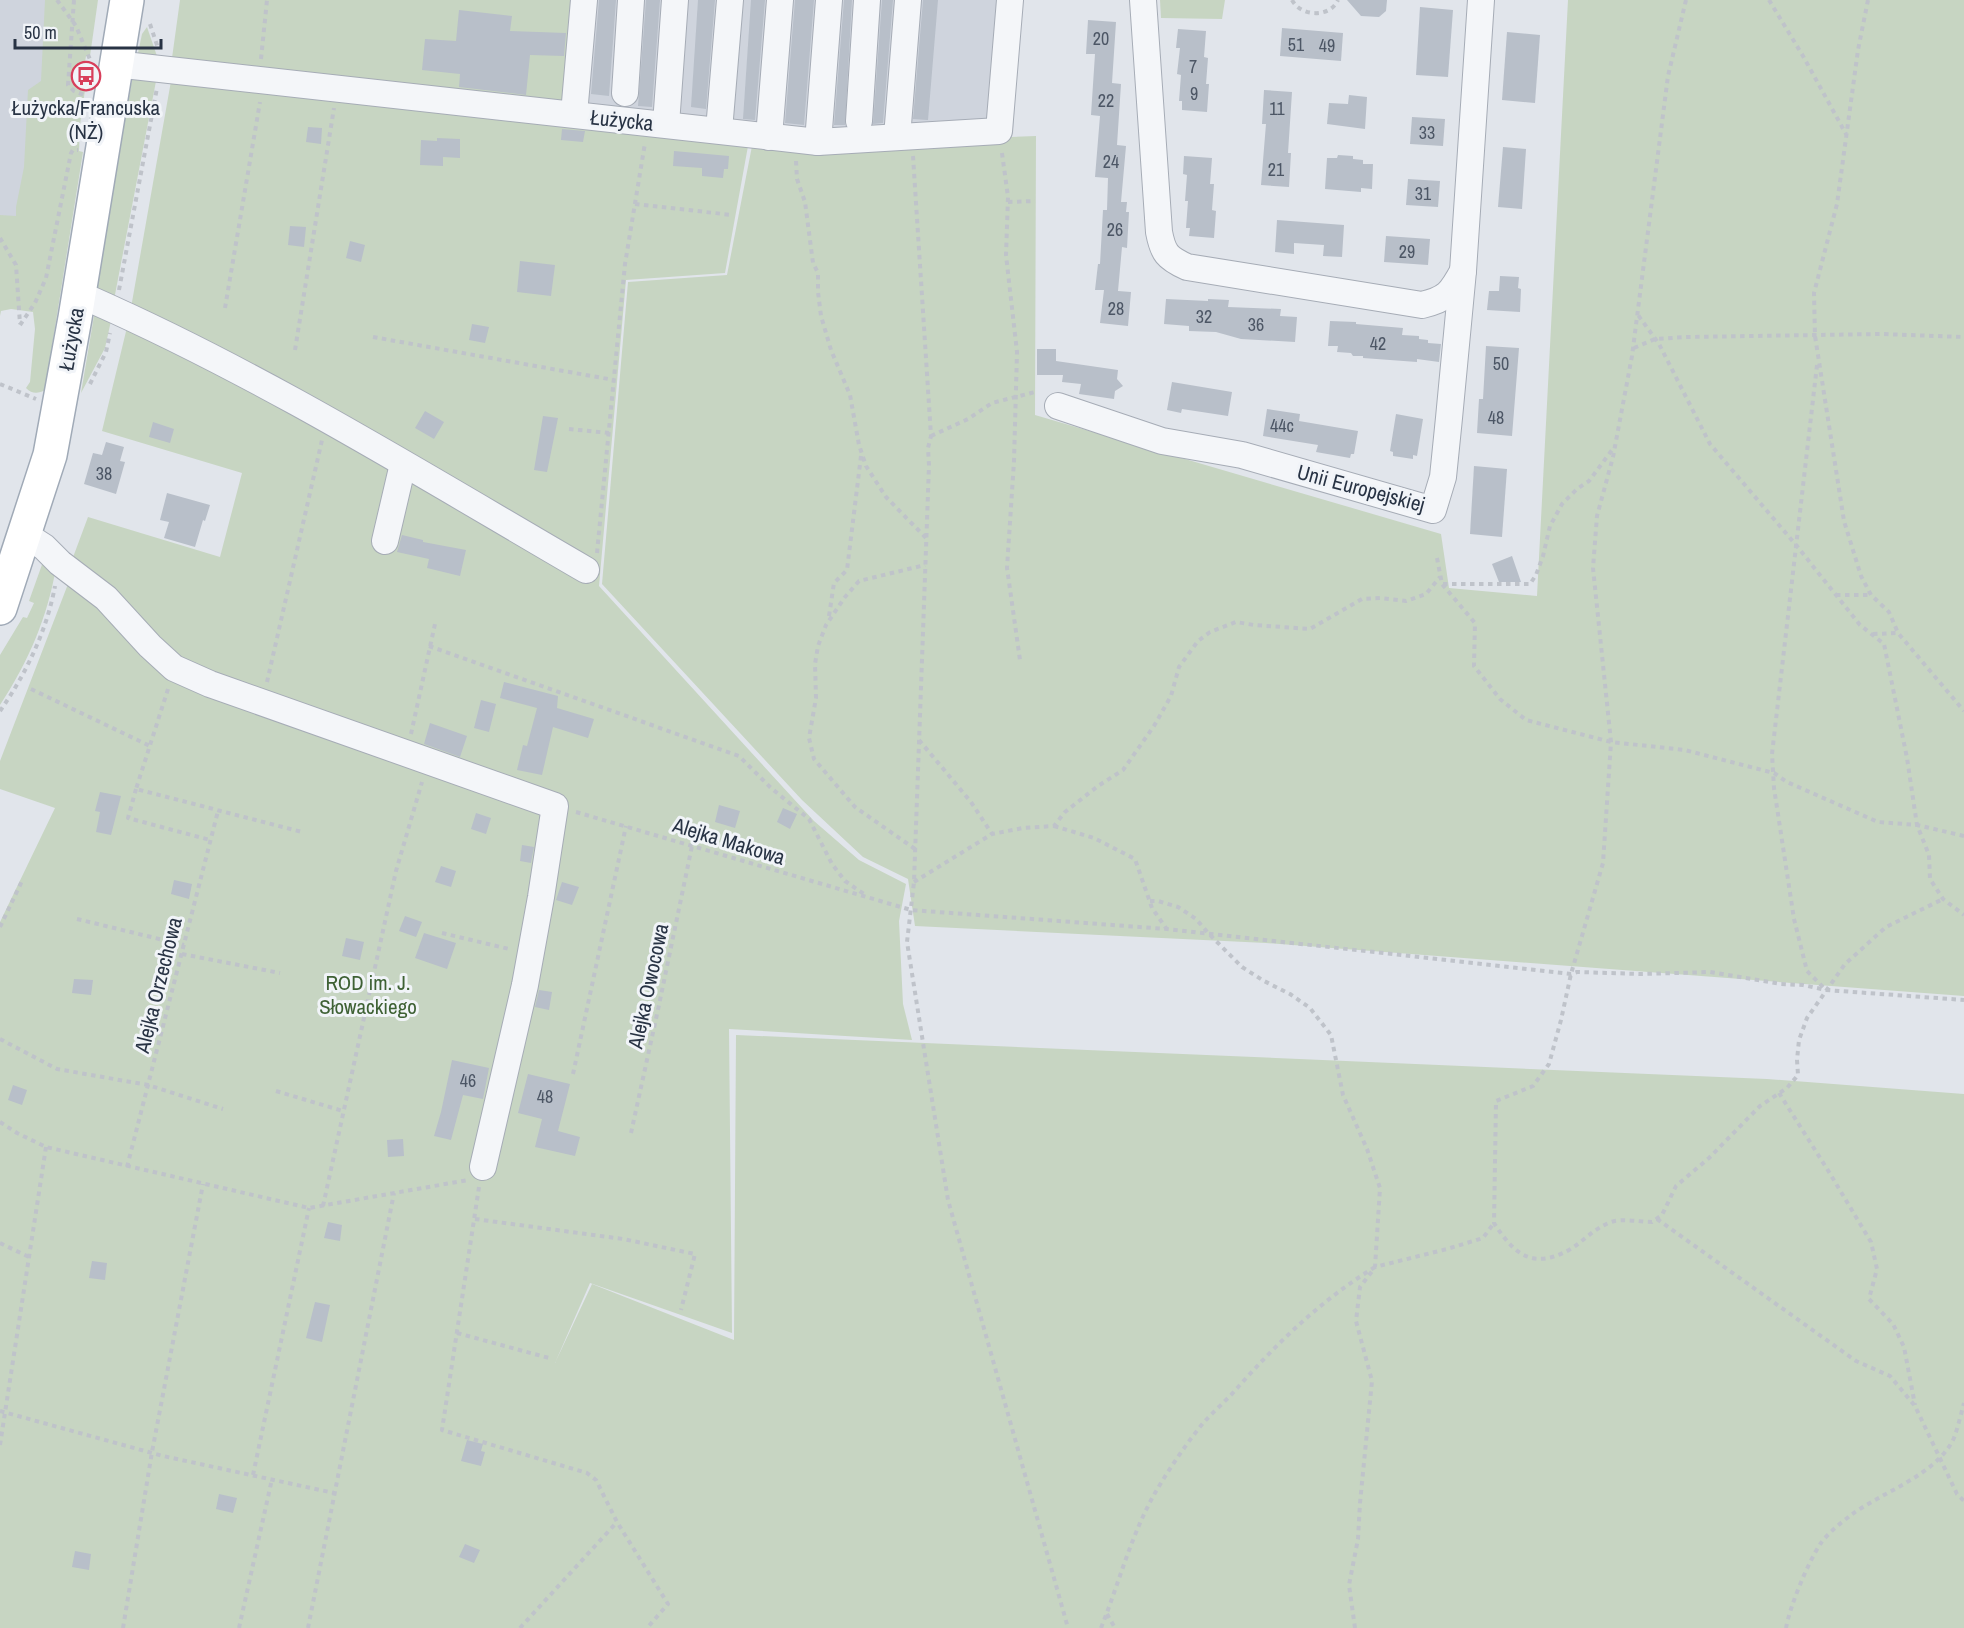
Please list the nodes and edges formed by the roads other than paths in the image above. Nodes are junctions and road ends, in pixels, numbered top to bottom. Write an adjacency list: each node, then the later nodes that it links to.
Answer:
1 (584, 0): 16 (street)
2 (632, 0): 15 (street)
3 (675, 0): 18 (street)
4 (730, 0): 19 (street)
5 (780, 0): 20 (street)
6 (829, 0): 22 (street)
7 (908, 0): 13 (street)
8 (1010, 0): 21 (street, Łużycka)
9 (1143, 0): 23 (street)
10 (1481, 0): 23 (street, Unii Europejskiej)
11 (138, 10): 14 (main road, Łużycka)
12 (866, 12): 13 (street); 17 (street)
13 (906, 26): 21 (street)
14 (104, 64): 16 (street, Łużycka); 27 (main road, Łużycka)
15 (625, 93)
16 (574, 114): 18 (street, Łużycka)
17 (859, 121)
18 (657, 124): 19 (street, Łużycka)
19 (719, 130): 20 (street, Łużycka)
20 (769, 137): 22 (street, Łużycka)
21 (904, 137): 22 (street, Łużycka)
22 (808, 141)
23 (1463, 271): 25 (street, Unii Europejskiej)
24 (92, 300): 26 (street)
25 (1058, 406)
26 (403, 464): 28 (street); 29 (street)
27 (24, 534): 30 (main road, Łużycka); 31 (street)
28 (385, 541)
29 (586, 570)
30 (0, 608)
31 (482, 1172)

